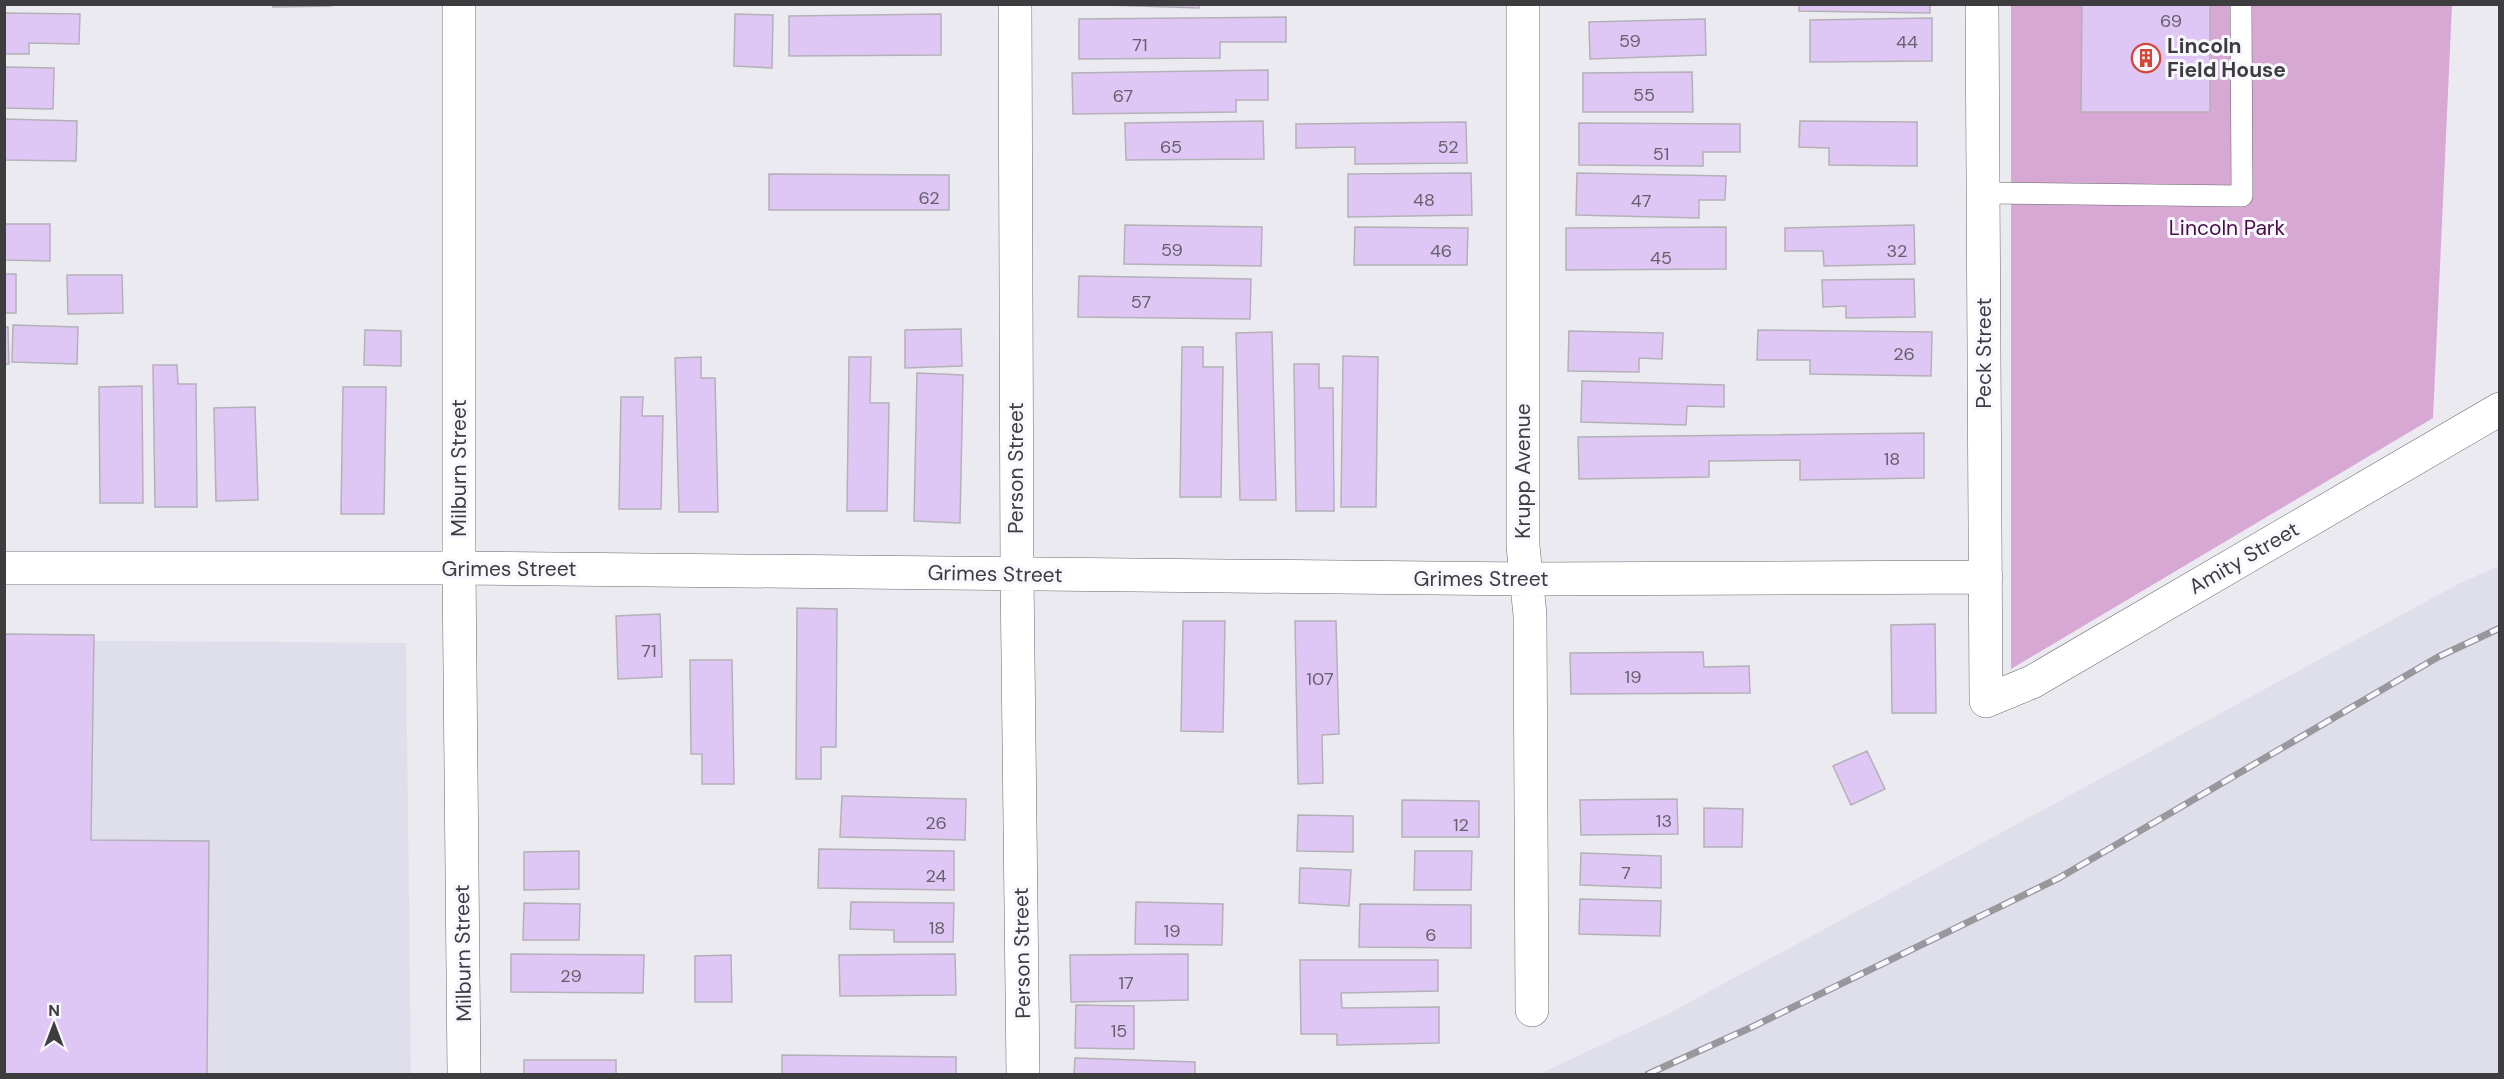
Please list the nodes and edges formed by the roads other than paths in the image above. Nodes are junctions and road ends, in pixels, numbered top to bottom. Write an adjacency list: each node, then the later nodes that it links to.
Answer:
1 (459, 4): 9 (street, Milburn Street)
2 (1015, 4): 10 (street, Person Street)
3 (1523, 4): 12 (street, Krupp Avenue)
4 (1982, 4): 6 (street, Peck Street)
5 (2241, 4): 6 (lane)
6 (1983, 193): 11 (street, Peck Street)
7 (2499, 409): 13 (street, Amity Street)
8 (4, 568): 9 (street, Grimes Street)
9 (459, 568): 10 (street, Grimes Street); 15 (street, Milburn Street)
10 (1017, 574): 12 (street, Grimes Street); 16 (street, Person Street)
11 (1986, 577): 12 (street, Grimes Street); 13 (street, Peck Street)
12 (1526, 579): 14 (street, Krupp Avenue)
13 (1986, 701)
14 (1532, 1010)
15 (464, 1074)
16 (1023, 1074)

